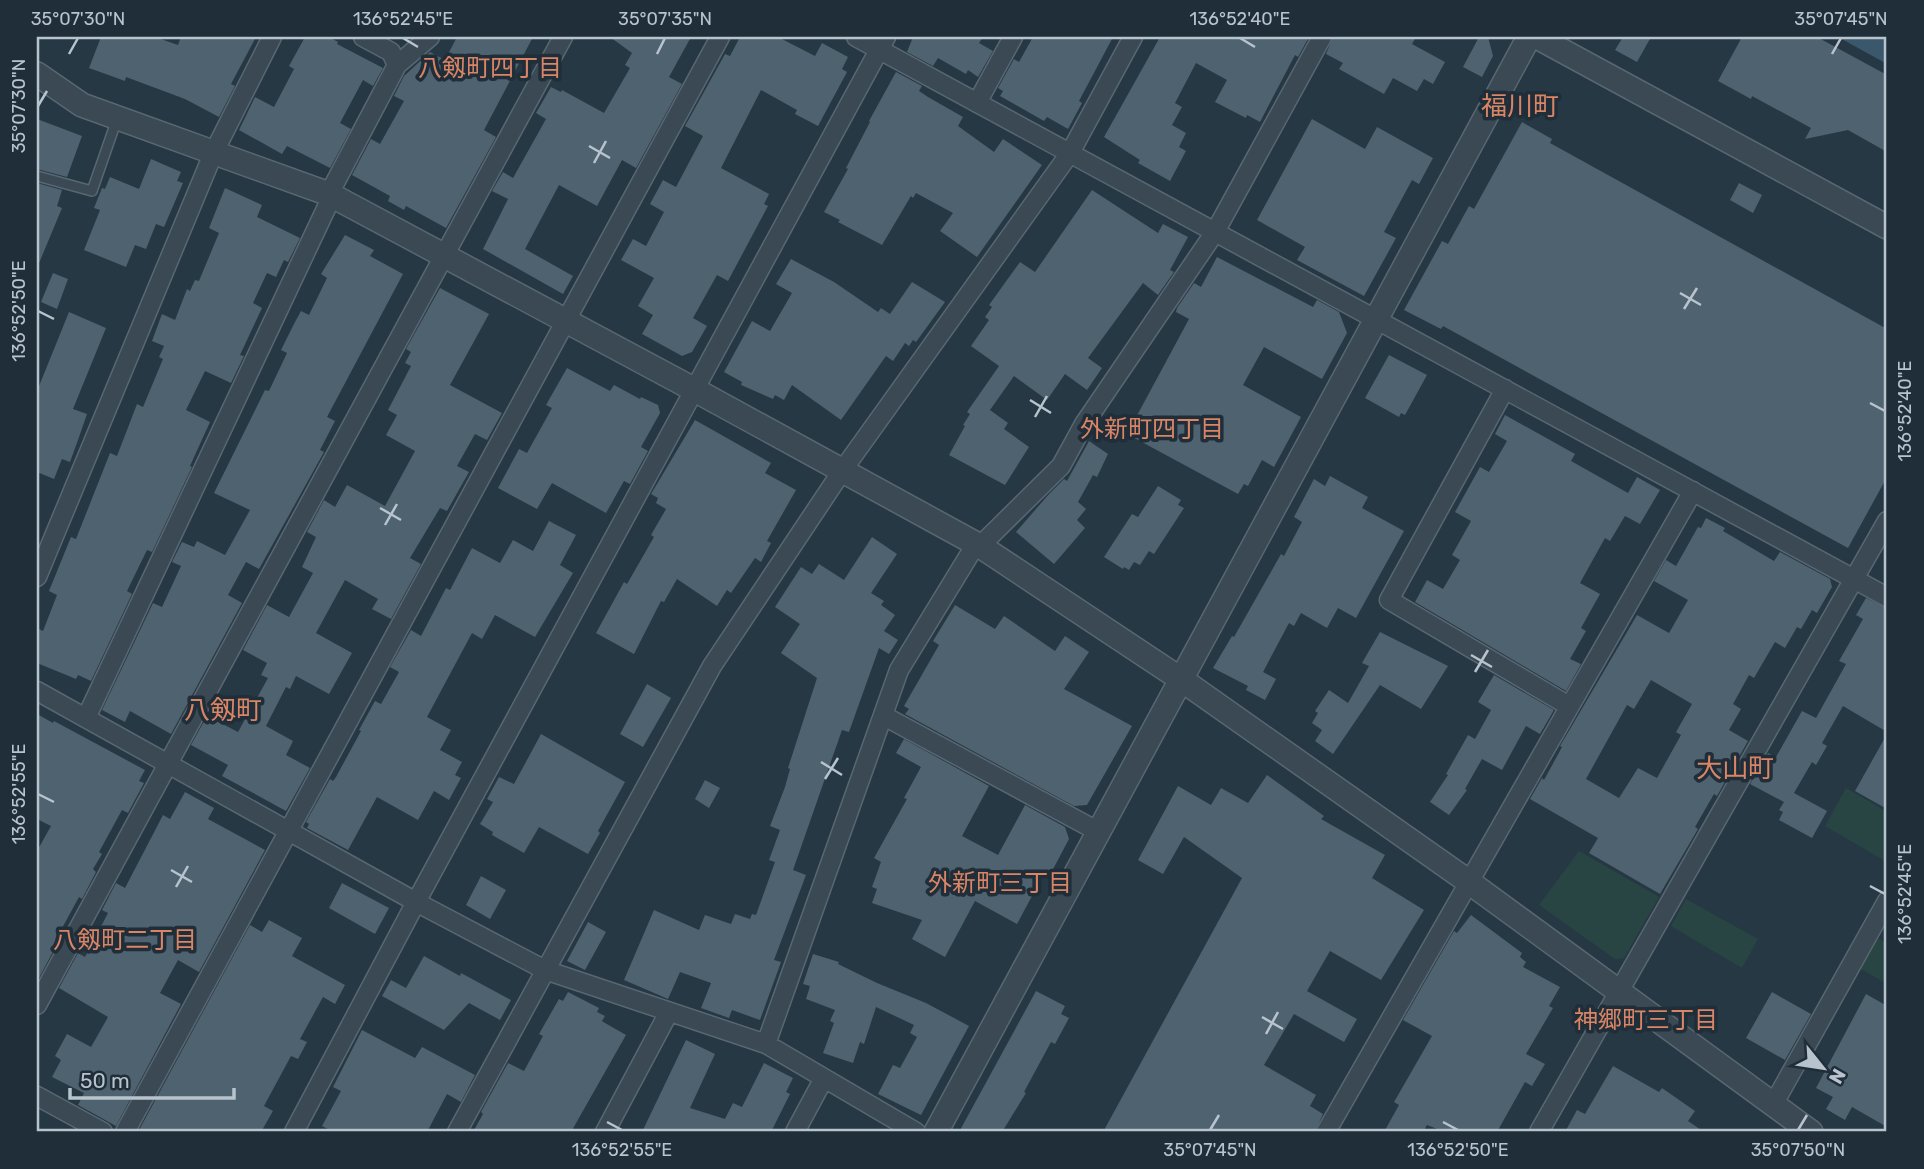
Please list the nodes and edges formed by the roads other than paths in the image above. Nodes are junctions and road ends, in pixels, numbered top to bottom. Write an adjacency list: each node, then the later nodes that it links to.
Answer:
1 (272, 37): 18 (street)
2 (363, 37): 13 (street)
3 (430, 37): 13 (street)
4 (563, 37): 23 (street)
5 (720, 37): 25 (street)
6 (856, 37): 12 (street)
7 (1013, 37): 15 (street)
8 (1133, 37): 17 (street)
9 (1322, 37): 22 (street)
10 (1528, 37): 24 (street)
11 (1537, 37): 21 (street)
12 (883, 43): 15 (street); 27 (street)
13 (397, 65): 20 (street)
14 (37, 74): 16 (street)
15 (977, 103): 17 (street)
16 (117, 119): 18 (street); 19 (lane)
17 (1070, 153): 22 (street); 28 (street)
18 (213, 154): 20 (street); 32 (street)
19 (37, 176)
20 (330, 195): 23 (street); 39 (street)
21 (1887, 228)
22 (1215, 232): 24 (street); 31 (street)
23 (444, 256): 25 (street); 40 (street)
24 (1376, 319): 26 (street); 35 (street)
25 (565, 321): 27 (street); 41 (street)
26 (1505, 389): 29 (street); 37 (street)
27 (695, 390): 28 (street); 45 (street)
28 (842, 471): 31 (street); 46 (street)
29 (1693, 491): 33 (street); 37 (street)
30 (1887, 521): 33 (street)
31 (978, 545): 35 (street); 38 (street)
32 (37, 577)
33 (1855, 580): 34 (street); 47 (street)
34 (1887, 597)
35 (1182, 680): 42 (street); 43 (street)
36 (37, 691): 39 (street)
37 (1569, 706): 43 (street)
38 (884, 716): 42 (street); 50 (street)
39 (86, 718): 40 (street)
40 (168, 764): 41 (street); 48 (street)
41 (288, 831): 45 (street); 55 (street)
42 (1099, 832): 61 (street)
43 (1469, 882): 47 (street); 62 (street)
44 (1887, 901): 53 (street)
45 (416, 902): 46 (street); 56 (street)
46 (545, 970): 49 (street); 57 (street)
47 (1620, 991): 53 (street); 63 (street)
48 (37, 1006)
49 (668, 1012): 50 (street); 58 (street)
50 (766, 1044): 51 (street)
51 (824, 1078): 59 (street); 60 (street)
52 (37, 1096): 54 (street)
53 (1773, 1105): 64 (street)
54 (103, 1132)
55 (125, 1132)
56 (294, 1132)
57 (457, 1132)
58 (605, 1132)
59 (795, 1132)
60 (916, 1132)
61 (936, 1132)
62 (1325, 1132)
63 (1539, 1132)
64 (1811, 1132)

